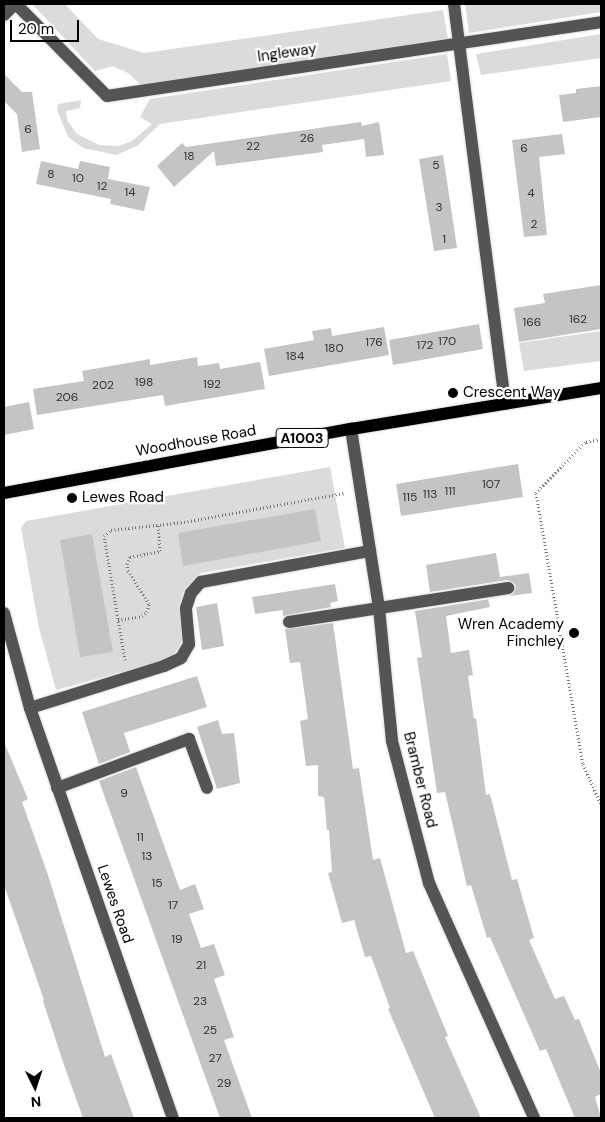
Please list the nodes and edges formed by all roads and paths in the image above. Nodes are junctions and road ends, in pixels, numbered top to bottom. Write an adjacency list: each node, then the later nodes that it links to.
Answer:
1 (15, 4): 3 (street); 5 (street, Ingleway)
2 (454, 4): 5 (street)
3 (4, 15)
4 (601, 22): 5 (street, Ingleway)
5 (459, 44): 7 (street)
6 (601, 388): 7 (main road, Woodhouse Road / A1003)
7 (506, 404): 8 (main road, Woodhouse Road / A1003)
8 (350, 429): 10 (street, Bramber Road); 11 (main road, Woodhouse Road / A1003)
9 (601, 439): 25 (path)
10 (360, 490): 12 (path); 13 (street, Bramber Road)
11 (4, 493)
12 (158, 525): 17 (path); 17 (path)
13 (370, 551): 15 (street, Bramber Road); 21 (street)
14 (508, 588): 15 (street)
15 (380, 608): 18 (street); 27 (street, Bramber Road)
16 (4, 613): 19 (street, Lewes Road)
17 (118, 620): 21 (path)
18 (289, 622)
19 (16, 662): 20 (street); 22 (street, Lewes Road)
20 (4, 667)
21 (128, 677): 22 (street)
22 (30, 708): 23 (street, Lewes Road)
23 (57, 788): 24 (street); 26 (street, Lewes Road)
24 (207, 788)
25 (601, 805)
26 (173, 1118)
27 (534, 1118)

